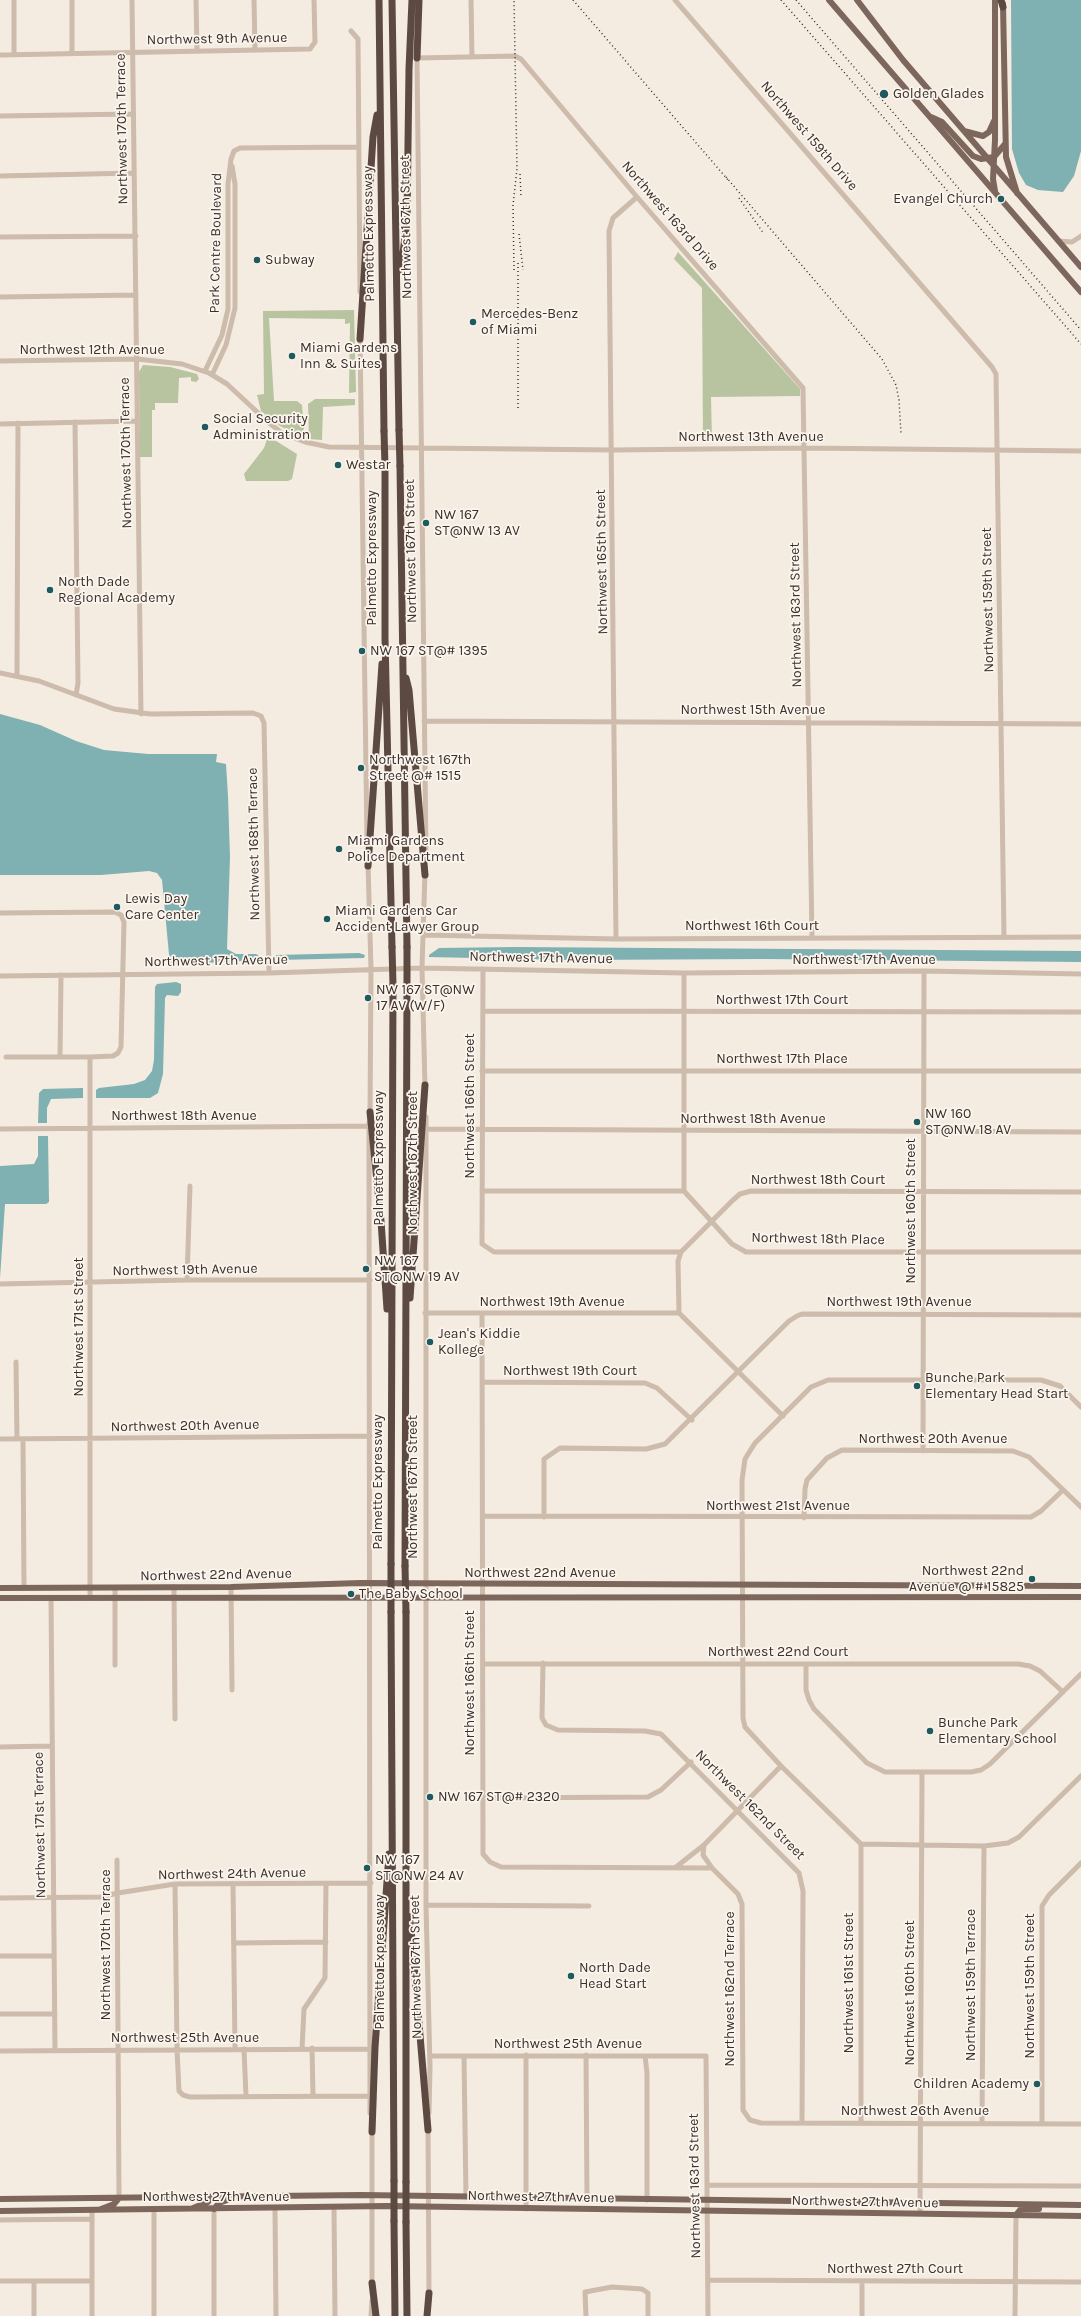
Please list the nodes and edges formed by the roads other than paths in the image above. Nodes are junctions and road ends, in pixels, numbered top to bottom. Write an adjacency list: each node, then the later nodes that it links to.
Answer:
1 (14, 0): 26 (street)
2 (72, 0): 25 (street)
3 (132, 0): 24 (street, Northwest 170th Terrace)
4 (196, 0): 22 (street)
5 (254, 0): 23 (street)
6 (314, 0): 23 (street, Northwest 9th Avenue)
7 (379, 0): 30 (highway, Palmetto Expressway)
8 (392, 0): 59 (highway, Palmetto Expressway)
9 (412, 0): 59 (highway)
10 (419, 0): 29 (highway)
11 (471, 0): 28 (street)
12 (675, 0): 55 (street, Northwest 159th Drive)
13 (829, 0): 32 (main road)
14 (857, 0): 35 (main road)
15 (995, 0): 17 (main road)
16 (1003, 2): 18 (main road)
17 (994, 27): 18 (street); 20 (main road)
18 (1003, 27): 21 (main road)
19 (351, 32): 37 (street)
20 (994, 38): 21 (street); 34 (main road)
21 (1003, 38): 36 (main road)
22 (197, 50): 23 (street, Northwest 9th Avenue); 24 (street, Northwest 9th Avenue)
23 (255, 50)
24 (132, 52): 25 (street, Northwest 9th Avenue); 31 (street, Northwest 170th Terrace)
25 (72, 53): 26 (street, Northwest 9th Avenue)
26 (14, 54): 27 (street, Northwest 9th Avenue)
27 (0, 55)
28 (472, 57): 29 (street); 47 (street, Northwest 163rd Drive)
29 (417, 58): 74 (street, Northwest 167th Street)
30 (380, 95): 62 (highway); 78 (highway, Palmetto Expressway, bridge)
31 (133, 114): 33 (street); 41 (street, Northwest 170th Terrace)
32 (928, 115): 38 (main road); 45 (main road)
33 (0, 116)
34 (995, 120): 35 (main road); 38 (main road)
35 (964, 131): 38 (main road)
36 (1005, 144): 38 (main road); 46 (main road)
37 (359, 147): 39 (street, Park Centre Boulevard); 62 (street)
38 (991, 158): 40 (main road)
39 (231, 159): 43 (street, Park Centre Boulevard); 44 (street, Park Centre Boulevard)
40 (993, 166): 45 (main road); 46 (main road)
41 (134, 173): 42 (street); 48 (street, Northwest 170th Terrace)
42 (0, 176)
43 (228, 184): 44 (street); 52 (street, Park Centre Boulevard)
44 (234, 184): 53 (street, Park Centre Boulevard)
45 (995, 193): 56 (main road)
46 (1017, 194): 51 (main road)
47 (637, 197): 67 (street, Northwest 163rd Drive); 75 (street, Northwest 165th Street)
48 (136, 236): 50 (street); 57 (street, Northwest 170th Terrace)
49 (1081, 236): 51 (street)
50 (0, 237)
51 (1058, 241): 54 (main road)
52 (229, 263): 53 (street); 61 (street, Park Centre Boulevard)
53 (236, 263): 60 (street, Park Centre Boulevard)
54 (1081, 267)
55 (925, 289): 76 (street, Northwest 159th Street)
56 (1081, 292)
57 (136, 295): 58 (street); 63 (street, Northwest 170th Terrace)
58 (0, 297)
59 (398, 300): 79 (highway, Palmetto Expressway, bridge)
60 (235, 308): 61 (street); 66 (street, Park Centre Boulevard)
61 (228, 309): 65 (street, Park Centre Boulevard)
62 (360, 339): 72 (street)
63 (137, 360): 64 (street, Northwest 12th Avenue); 65 (street, Northwest 12th Avenue); 68 (street, Northwest 170th Terrace)
64 (0, 362)
65 (205, 371): 66 (street, Northwest 12th Avenue)
66 (212, 375): 72 (street, Northwest 12th Avenue)
67 (803, 388): 73 (street, Northwest 163rd Street)
68 (138, 421): 69 (street); 83 (street, Northwest 170th Terrace)
69 (76, 422): 70 (street); 82 (street)
70 (18, 423): 71 (street); 81 (street)
71 (0, 424)
72 (361, 448): 74 (street, Northwest 12th Avenue); 89 (street)
73 (804, 448): 75 (street, Northwest 13th Avenue); 76 (street, Northwest 13th Avenue); 86 (street, Northwest 163rd Street)
74 (422, 449): 75 (street, Northwest 13th Avenue); 84 (street, Northwest 167th Street)
75 (613, 450): 85 (street, Northwest 165th Street)
76 (997, 450): 77 (street, Northwest 13th Avenue); 87 (street, Northwest 159th Street)
77 (1081, 451)
78 (385, 638): 89 (highway); 148 (highway, Palmetto Expressway, bridge)
79 (403, 665): 90 (highway); 146 (highway, Palmetto Expressway, bridge)
80 (0, 672): 81 (street)
81 (17, 675): 82 (street)
82 (76, 695): 83 (street)
83 (141, 714): 101 (street, Northwest 168th Terrace)
84 (424, 721): 85 (street, Northwest 15th Avenue); 90 (street, Northwest 167th Street)
85 (616, 722): 86 (street, Northwest 15th Avenue); 96 (street, Northwest 165th Street)
86 (810, 722): 87 (street, Northwest 15th Avenue); 95 (street, Northwest 163rd Street)
87 (1002, 723): 88 (street, Northwest 15th Avenue); 93 (street, Northwest 159th Street)
88 (1081, 724)
89 (368, 866): 98 (street)
90 (425, 874): 92 (street, Northwest 167th Street)
91 (0, 913): 103 (street)
92 (423, 935): 96 (street, Northwest 16th Court); 97 (street, Northwest 167th Street)
93 (1004, 937): 94 (street, Northwest 16th Court); 95 (street, Northwest 16th Court)
94 (1081, 937)
95 (812, 938): 96 (street, Northwest 16th Court)
96 (616, 939)
97 (422, 968): 98 (street, Northwest 17th Avenue); 99 (street, Northwest 17th Avenue); 118 (street, Northwest 167th Street)
98 (371, 969): 101 (street, Northwest 17th Avenue); 119 (street)
99 (483, 969): 102 (street, Northwest 17th Avenue); 107 (street, Northwest 166th Street)
100 (924, 971): 102 (street, Northwest 17th Avenue); 104 (street, Northwest 17th Avenue); 109 (street, Northwest 160th Street)
101 (269, 973): 103 (street, Northwest 17th Avenue)
102 (684, 973): 108 (street)
103 (124, 974): 105 (street, Northwest 17th Avenue); 113 (street)
104 (1081, 974)
105 (61, 975): 106 (street, Northwest 17th Avenue); 112 (street)
106 (0, 976)
107 (482, 1011): 108 (street, Northwest 17th Court); 115 (street, Northwest 166th Street)
108 (685, 1011): 109 (street, Northwest 17th Court); 114 (street)
109 (923, 1012): 110 (street, Northwest 17th Court); 117 (street, Northwest 160th Street)
110 (1081, 1012)
111 (6, 1057): 112 (street)
112 (60, 1057): 113 (street)
113 (90, 1057): 121 (street, Northwest 171st Street)
114 (684, 1070): 115 (street, Northwest 17th Place); 117 (street, Northwest 17th Place); 125 (street)
115 (482, 1071): 124 (street, Northwest 166th Street)
116 (1081, 1071): 117 (street, Northwest 17th Place)
117 (923, 1072): 126 (street, Northwest 160th Street)
118 (425, 1085): 123 (street, Northwest 167th Street); 146 (highway)
119 (370, 1112): 120 (street); 148 (highway)
120 (368, 1126): 121 (street, Northwest 18th Avenue); 138 (street)
121 (90, 1128): 122 (street, Northwest 18th Avenue); 140 (street, Northwest 171st Street)
122 (0, 1129)
123 (426, 1129): 124 (street, Northwest 18th Avenue); 141 (street, Northwest 167th Street)
124 (482, 1130): 125 (street, Northwest 18th Avenue); 129 (street, Northwest 166th Street)
125 (685, 1131): 126 (street, Northwest 18th Avenue); 130 (street)
126 (923, 1132): 127 (street, Northwest 18th Avenue); 131 (street, Northwest 160th Street)
127 (1081, 1132)
128 (190, 1186): 137 (street)
129 (482, 1191): 130 (street); 134 (street, Northwest 166th Street)
130 (684, 1191): 133 (street)
131 (923, 1192): 132 (street, Northwest 18th Court); 133 (street, Northwest 18th Court); 135 (street, Northwest 160th Street)
132 (1081, 1192)
133 (710, 1221): 134 (street); 135 (street, Northwest 18th Place)
134 (681, 1252): 142 (street)
135 (923, 1252): 136 (street, Northwest 18th Place); 143 (street, Northwest 160th Street)
136 (1081, 1252)
137 (187, 1280): 138 (street, Northwest 19th Avenue); 140 (street, Northwest 19th Avenue)
138 (370, 1280): 155 (street)
139 (0, 1284): 140 (street, Northwest 19th Avenue)
140 (91, 1284): 159 (street, Northwest 171st Street)
141 (425, 1313): 144 (street, Northwest 19th Avenue); 168 (street, Northwest 167th Street)
142 (679, 1313): 144 (street, Northwest 19th Avenue); 149 (street)
143 (923, 1314): 145 (street, Northwest 19th Avenue); 149 (street, Northwest 19th Avenue); 150 (street, Northwest 160th Street)
144 (482, 1315): 151 (street, Northwest 166th Street)
145 (1081, 1315)
146 (406, 1326): 224 (highway, Palmetto Expressway, bridge)
147 (16, 1362): 157 (street)
148 (391, 1372): 206 (highway, Palmetto Expressway, bridge)
149 (739, 1372): 153 (street); 154 (street)
150 (922, 1380): 152 (street); 153 (street); 160 (street, Northwest 160th Street)
151 (483, 1382): 154 (street, Northwest 19th Court); 163 (street, Northwest 166th Street)
152 (1081, 1407)
153 (783, 1416): 165 (street)
154 (692, 1420): 164 (street)
155 (370, 1436): 159 (street, Northwest 20th Avenue); 167 (street)
156 (0, 1439): 157 (street, Northwest 20th Avenue)
157 (17, 1439): 158 (street, Northwest 20th Avenue)
158 (23, 1439): 159 (street, Northwest 20th Avenue); 176 (street)
159 (91, 1439): 172 (street, Northwest 171st Street)
160 (923, 1451): 161 (street, Northwest 20th Avenue); 166 (street, Northwest 20th Avenue)
161 (1064, 1490): 162 (street, Northwest 20th Avenue); 166 (street, Northwest 21st Avenue)
162 (1081, 1507)
163 (483, 1516): 164 (street, Northwest 21st Avenue); 169 (street, Northwest 166th Street)
164 (544, 1517): 165 (street, Northwest 21st Avenue)
165 (742, 1518): 166 (street, Northwest 21st Avenue); 170 (street)
166 (804, 1518)
167 (370, 1584): 168 (main road, Northwest 22nd Avenue); 174 (main road, Northwest 22nd Avenue); 188 (street)
168 (425, 1585): 169 (main road, Northwest 22nd Avenue); 181 (street, Northwest 167th Street)
169 (482, 1585): 170 (main road, Northwest 22nd Avenue); 182 (street, Northwest 166th Street)
170 (743, 1585): 171 (main road, Northwest 22nd Avenue); 183 (street)
171 (1081, 1586)
172 (90, 1587): 176 (main road, Northwest 22nd Avenue); 177 (main road, Northwest 22nd Avenue); 187 (street, Northwest 171st Street)
173 (174, 1587): 174 (main road, Northwest 22nd Avenue); 177 (main road, Northwest 22nd Avenue); 180 (street)
174 (230, 1587): 178 (street)
175 (0, 1588): 176 (main road, Northwest 22nd Avenue)
176 (24, 1588)
177 (116, 1588): 179 (street)
178 (231, 1596): 180 (main road, Northwest 22nd Avenue); 188 (main road, Northwest 22nd Avenue); 195 (street)
179 (116, 1597): 180 (main road, Northwest 22nd Avenue); 187 (main road, Northwest 22nd Avenue); 193 (street)
180 (173, 1597): 197 (street)
181 (425, 1597): 182 (main road, Northwest 22nd Avenue); 188 (main road, Northwest 22nd Avenue); 228 (street, Northwest 167th Street)
182 (482, 1597): 183 (main road, Northwest 22nd Avenue); 191 (street, Northwest 166th Street)
183 (743, 1597): 184 (main road, Northwest 22nd Avenue); 190 (street)
184 (1081, 1597)
185 (0, 1598): 186 (main road, Northwest 22nd Avenue)
186 (51, 1598): 187 (main road, Northwest 22nd Avenue); 198 (street, Northwest 171st Terrace)
187 (90, 1598)
188 (370, 1598): 220 (street)
189 (543, 1663): 190 (street, Northwest 22nd Court); 191 (street, Northwest 22nd Court); 200 (street, Northwest 162nd Street)
190 (743, 1663): 192 (street, Northwest 22nd Court); 201 (street)
191 (484, 1664): 204 (street, Northwest 166th Street)
192 (806, 1664): 196 (street, Northwest 22nd Court); 202 (street)
193 (115, 1665)
194 (1081, 1674): 196 (street)
195 (232, 1690)
196 (1063, 1692): 202 (street)
197 (175, 1719)
198 (51, 1746): 199 (street); 227 (street, Northwest 171st Terrace)
199 (0, 1747)
200 (691, 1762): 204 (street); 205 (street, Northwest 162nd Street)
201 (781, 1766): 205 (street); 207 (street)
202 (922, 1773): 209 (street, Northwest 160th Street)
203 (1081, 1776): 210 (street)
204 (482, 1798): 216 (street, Northwest 166th Street)
205 (739, 1810): 208 (street); 255 (street, Northwest 162nd Street)
206 (393, 1828): 262 (highway); 318 (highway, Palmetto Expressway, bridge)
207 (861, 1844): 209 (street); 256 (street, Northwest 161st Street)
208 (704, 1845): 211 (street); 212 (street)
209 (922, 1846): 210 (street); 257 (street, Northwest 160th Street)
210 (984, 1846): 258 (street, Northwest 159th Terrace)
211 (694, 1854): 212 (street); 214 (street)
212 (704, 1858): 218 (street); 219 (street, Northwest 162nd Terrace)
213 (117, 1860): 225 (street, Northwest 170th Terrace)
214 (685, 1861): 216 (street); 217 (street)
215 (1081, 1863): 259 (street, Northwest 159th Street)
216 (676, 1867): 217 (street)
217 (687, 1868): 218 (street)
218 (702, 1868): 219 (street)
219 (712, 1868): 254 (street, Northwest 162nd Terrace)
220 (370, 1883): 222 (street, Northwest 24th Avenue); 241 (street)
221 (175, 1884): 223 (street, Northwest 24th Avenue); 225 (street, Northwest 24th Avenue); 237 (street)
222 (326, 1884): 223 (street, Northwest 24th Avenue); 230 (street)
223 (233, 1885): 231 (street)
224 (407, 1886): 261 (highway); 319 (highway, Palmetto Expressway, bridge)
225 (118, 1893): 227 (street, Northwest 24th Avenue); 242 (street, Northwest 170th Terrace)
226 (0, 1898): 227 (street, Northwest 24th Avenue)
227 (53, 1898): 233 (street, Northwest 171st Terrace)
228 (426, 1904): 229 (street); 247 (street, Northwest 167th Street)
229 (589, 1906)
230 (326, 1942): 231 (street); 240 (street)
231 (234, 1943): 238 (street)
232 (0, 1956): 233 (street)
233 (54, 1956): 235 (street, Northwest 171st Terrace)
234 (0, 2014): 235 (street)
235 (55, 2014): 244 (street, Northwest 171st Terrace)
236 (312, 2048): 240 (street, Northwest 25th Avenue); 241 (street, Northwest 25th Avenue); 252 (street)
237 (177, 2049): 238 (street, Northwest 25th Avenue); 242 (street, Northwest 25th Avenue); 251 (street)
238 (236, 2049): 239 (street, Northwest 25th Avenue)
239 (244, 2049): 240 (street, Northwest 25th Avenue); 251 (street)
240 (302, 2049)
241 (370, 2049): 253 (street)
242 (119, 2050): 244 (street, Northwest 25th Avenue); 271 (street, Northwest 170th Terrace)
243 (0, 2051): 244 (street, Northwest 25th Avenue)
244 (54, 2051)
245 (526, 2055): 246 (street, Northwest 25th Avenue); 248 (street, Northwest 25th Avenue); 272 (street)
246 (586, 2055): 249 (street, Northwest 25th Avenue); 275 (street)
247 (430, 2056): 248 (street, Northwest 25th Avenue); 261 (street, Northwest 167th Street)
248 (464, 2056): 270 (street)
249 (645, 2056): 250 (street, Northwest 25th Avenue); 276 (street)
250 (706, 2056): 263 (street, Northwest 163rd Street)
251 (246, 2096): 252 (street)
252 (313, 2096): 253 (street)
253 (369, 2096): 262 (street)
254 (750, 2120): 255 (street, Northwest 26th Avenue)
255 (802, 2123): 256 (street, Northwest 26th Avenue)
256 (860, 2123): 257 (street, Northwest 26th Avenue)
257 (921, 2123): 258 (street, Northwest 26th Avenue); 264 (street, Northwest 160th Street)
258 (982, 2123): 259 (street, Northwest 26th Avenue)
259 (1042, 2124): 260 (street, Northwest 26th Avenue)
260 (1081, 2124)
261 (428, 2130): 269 (street, Northwest 167th Street)
262 (372, 2132): 266 (street)
263 (707, 2185): 264 (street, Northwest 27th Avenue); 277 (street, Northwest 163rd Street)
264 (921, 2185): 265 (street, Northwest 27th Avenue); 279 (street, Northwest 160th Street)
265 (1081, 2186)
266 (373, 2196): 268 (main road, Northwest 27th Avenue); 269 (main road, Northwest 27th Avenue); 282 (street)
267 (211, 2197): 268 (main road, Northwest 27th Avenue); 271 (main road, Northwest 27th Avenue); 287 (main road)
268 (235, 2197): 288 (main road)
269 (428, 2197): 270 (main road, Northwest 27th Avenue); 285 (street, Northwest 167th Street)
270 (466, 2197): 272 (main road, Northwest 27th Avenue)
271 (120, 2198): 274 (main road, Northwest 27th Avenue); 292 (main road)
272 (526, 2198): 275 (main road, Northwest 27th Avenue); 289 (street)
273 (0, 2199): 274 (main road, Northwest 27th Avenue)
274 (13, 2199): 290 (main road)
275 (587, 2199): 276 (main road, Northwest 27th Avenue)
276 (647, 2200): 277 (main road, Northwest 27th Avenue)
277 (707, 2200): 278 (main road, Northwest 27th Avenue); 294 (street, Northwest 163rd Street)
278 (788, 2201): 279 (main road, Northwest 27th Avenue); 295 (main road)
279 (921, 2202): 280 (main road, Northwest 27th Avenue); 296 (street, Northwest 160th Street)
280 (1074, 2205): 281 (main road, Northwest 27th Avenue); 297 (main road)
281 (1081, 2205)
282 (373, 2207): 284 (main road, Northwest 27th Avenue); 285 (main road, Northwest 27th Avenue); 308 (street)
283 (275, 2208): 284 (main road, Northwest 27th Avenue); 288 (main road, Northwest 27th Avenue); 314 (street)
284 (334, 2208): 315 (street)
285 (428, 2208): 289 (main road, Northwest 27th Avenue); 309 (street, Northwest 167th Street)
286 (154, 2209): 287 (main road, Northwest 27th Avenue); 292 (main road, Northwest 27th Avenue); 312 (street)
287 (192, 2209): 288 (main road, Northwest 27th Avenue)
288 (214, 2209): 313 (street)
289 (526, 2209): 294 (main road, Northwest 27th Avenue)
290 (13, 2210): 291 (main road, Northwest 27th Avenue); 293 (main road, Northwest 27th Avenue)
291 (92, 2210): 292 (main road, Northwest 27th Avenue); 299 (street)
292 (99, 2210)
293 (0, 2211)
294 (708, 2212): 295 (main road, Northwest 27th Avenue); 301 (street, Northwest 163rd Street)
295 (788, 2212): 296 (main road, Northwest 27th Avenue)
296 (920, 2214): 297 (main road, Northwest 27th Avenue)
297 (1016, 2216): 298 (main road, Northwest 27th Avenue); 306 (street)
298 (1081, 2216)
299 (92, 2219): 300 (street); 304 (street)
300 (0, 2220)
301 (708, 2280): 305 (street, Northwest 27th Court); 324 (street, Northwest 163rd Street)
302 (0, 2281): 303 (street)
303 (34, 2281): 304 (street); 310 (street)
304 (92, 2281): 311 (street)
305 (862, 2281): 306 (street, Northwest 27th Court); 325 (street)
306 (1014, 2282): 307 (street, Northwest 27th Court); 326 (street)
307 (1081, 2282)
308 (372, 2284): 316 (street); 317 (highway)
309 (429, 2293): 320 (highway); 321 (street, Northwest 167th Street)
310 (34, 2316)
311 (92, 2316)
312 (154, 2316)
313 (214, 2316)
314 (276, 2316)
315 (335, 2316)
316 (371, 2316)
317 (376, 2316)
318 (395, 2316)
319 (407, 2316)
320 (427, 2316)
321 (431, 2316)
322 (586, 2316): 323 (street)
323 (648, 2316)
324 (708, 2316)
325 (862, 2316)
326 (1015, 2316)

